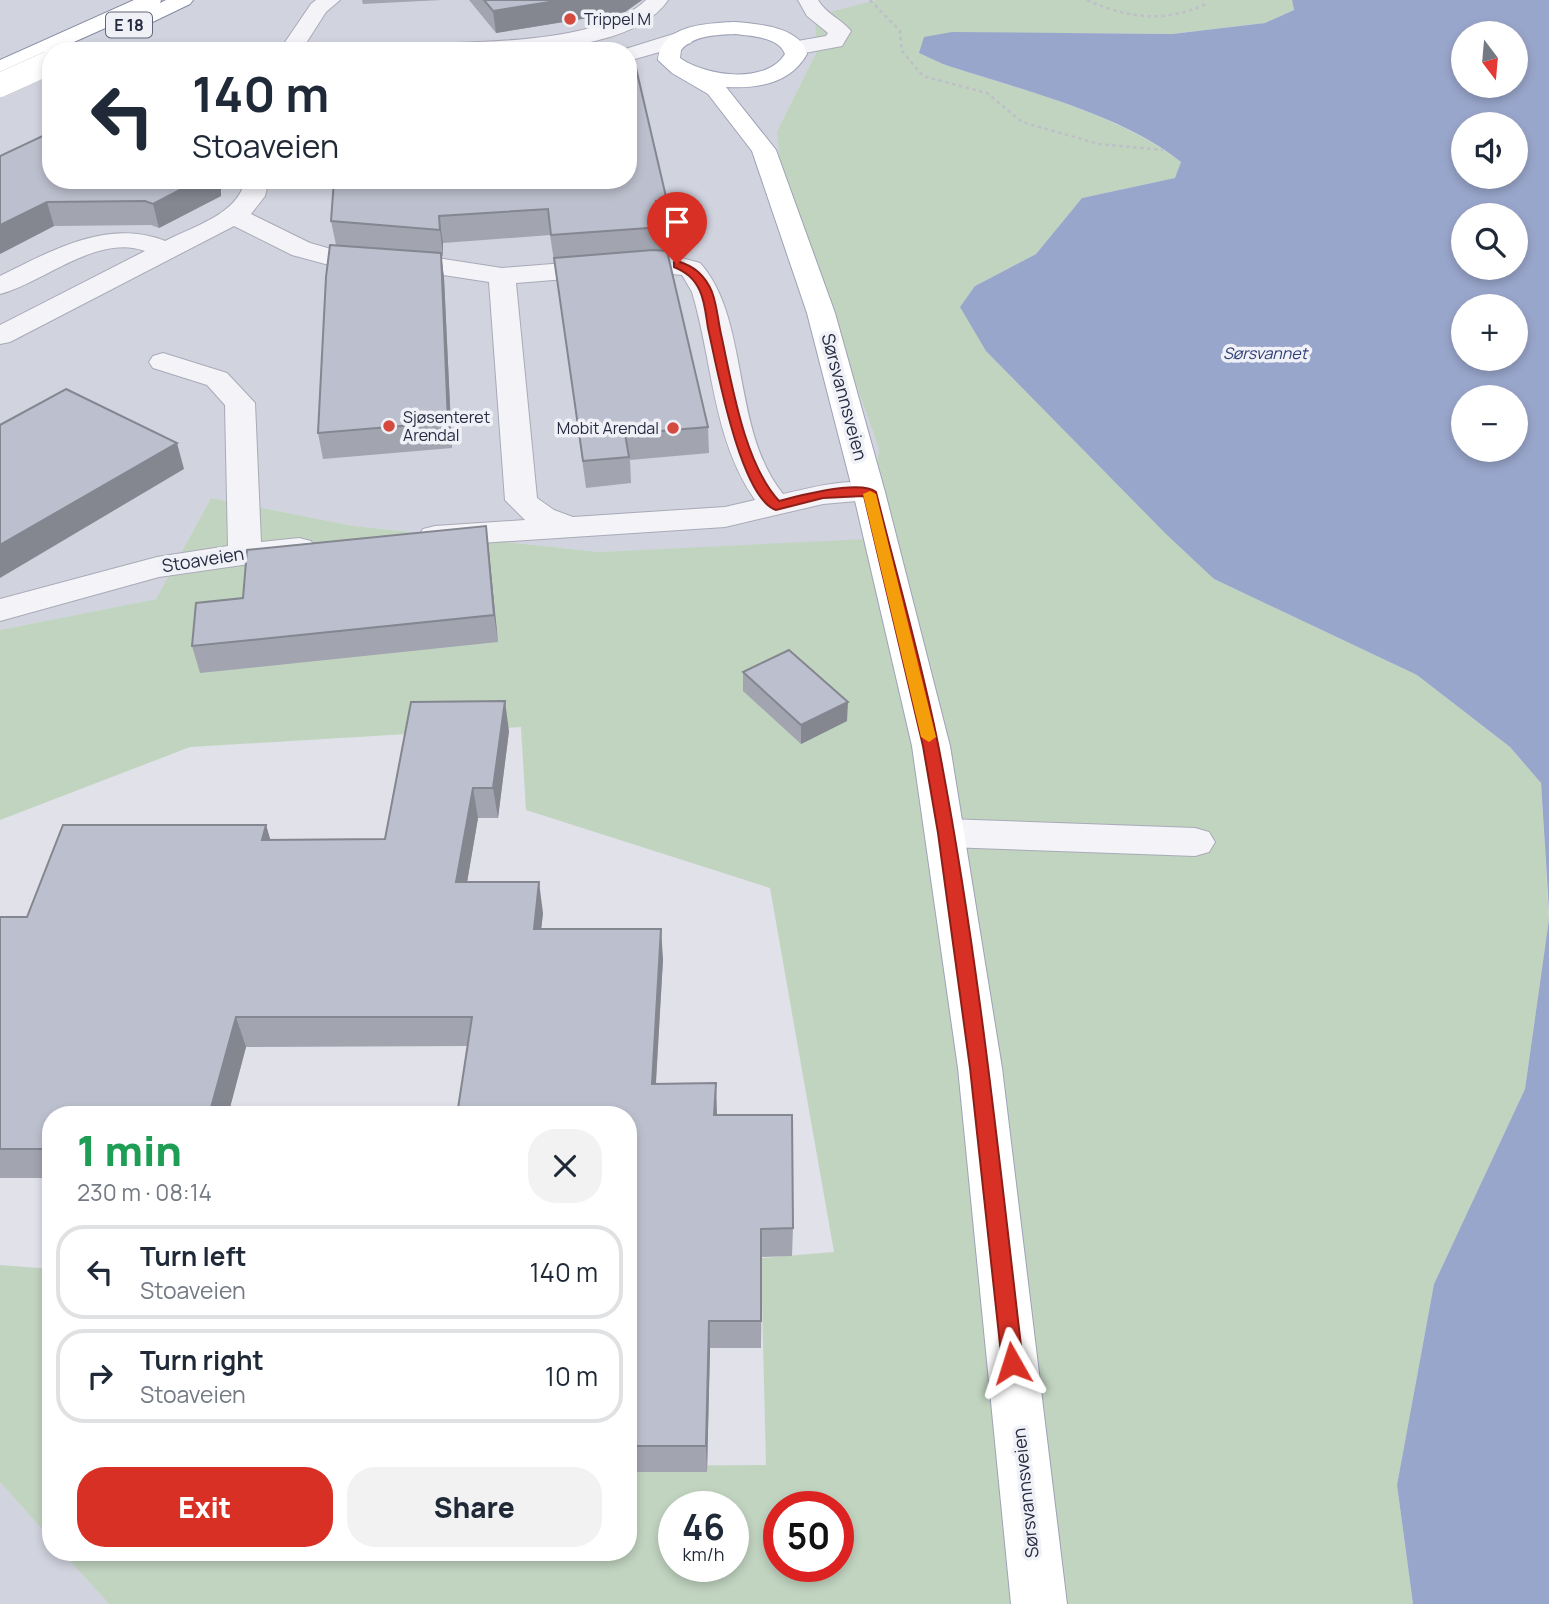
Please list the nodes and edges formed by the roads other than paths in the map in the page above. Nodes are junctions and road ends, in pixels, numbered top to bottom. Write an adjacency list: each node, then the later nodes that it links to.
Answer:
1 (150, 0): 9 (main road, E 18)
2 (183, 0): 10 (main road, E 18)
3 (330, 0): 11 (street)
4 (657, 0): 12 (street)
5 (808, 0): 15 (street)
6 (738, 10): 8 (main road)
7 (695, 28): 8 (main road); 14 (street); 20 (main road)
8 (770, 33): 15 (main road)
9 (60, 42)
10 (94, 42)
11 (296, 42)
12 (530, 42)
13 (42, 50): 16 (main road, E 18)
14 (637, 51)
15 (790, 58): 20 (main road); 22 (main road)
16 (6, 67): 17 (street)
17 (42, 67)
18 (42, 70): 21 (main road, bridge)
19 (637, 71): 20 (street)
20 (683, 71): 22 (main road, Sørsvannsveien)
21 (0, 85)
22 (765, 121): 30 (main road, Sørsvannsveien)
23 (256, 189): 24 (street)
24 (234, 216): 25 (street); 26 (street)
25 (164, 250): 27 (street); 28 (street)
26 (502, 276): 31 (street); 32 (street)
27 (0, 286)
28 (0, 336)
29 (163, 362): 35 (street)
30 (869, 492): 31 (street); 37 (main road, Sørsvannsveien)
31 (776, 506): 32 (street)
32 (580, 528): 33 (street)
33 (402, 539)
34 (323, 546): 35 (street, Stoaveien)
35 (245, 552): 36 (street, Stoaveien)
36 (0, 610)
37 (946, 833): 38 (street); 39 (main road, Sørsvannsveien)
38 (1195, 842)
39 (1039, 1604)

